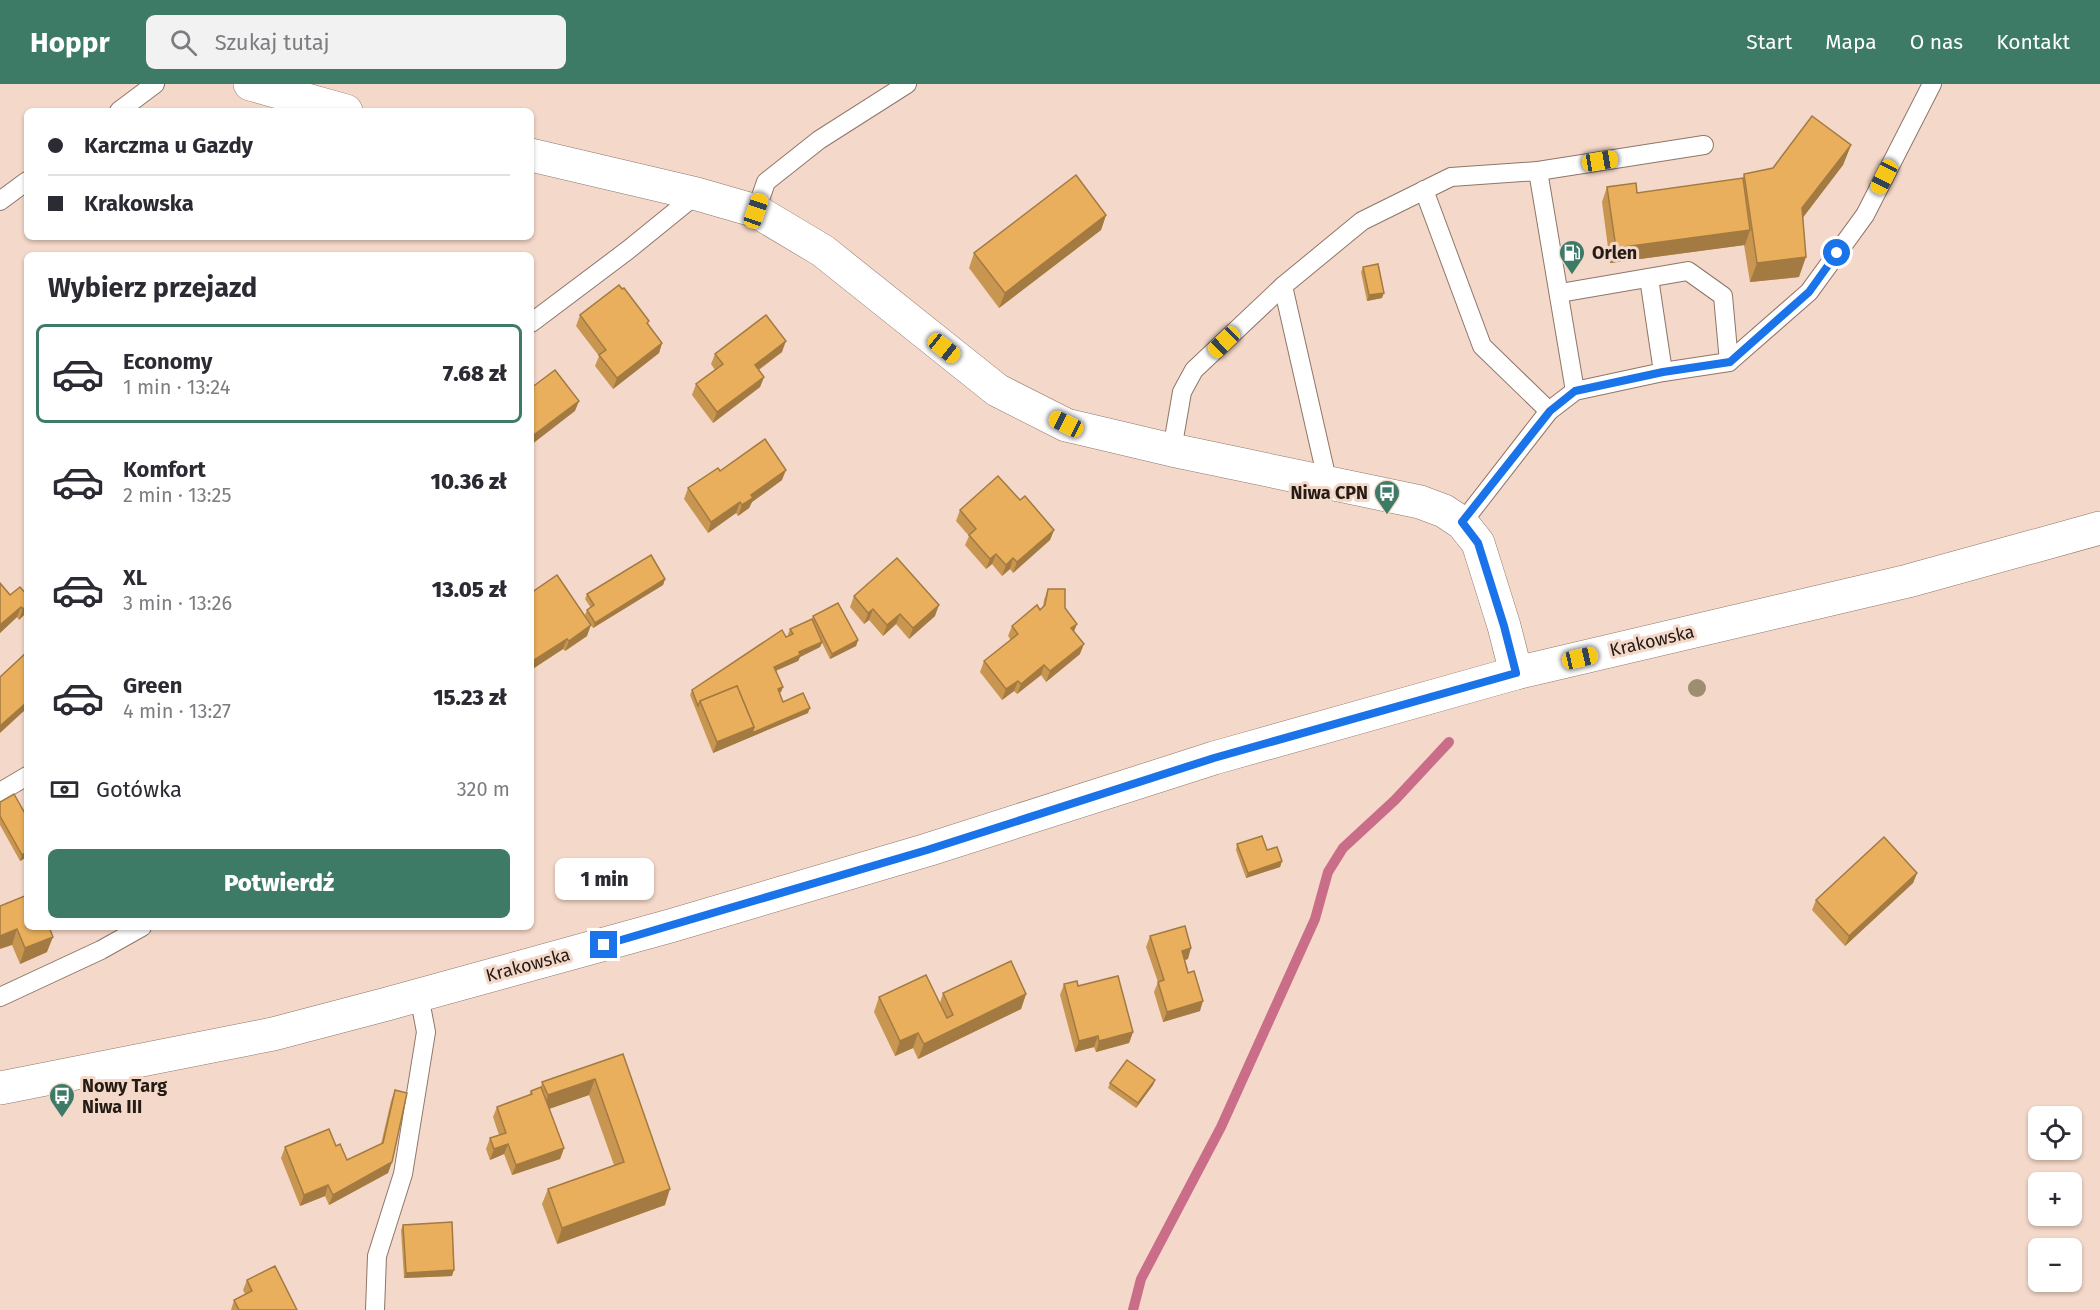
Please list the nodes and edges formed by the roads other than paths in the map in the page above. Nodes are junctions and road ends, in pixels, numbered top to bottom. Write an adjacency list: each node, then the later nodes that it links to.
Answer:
1 (155, 84): 5 (lane)
2 (249, 84): 6 (main road)
3 (907, 84): 14 (lane)
4 (1932, 84): 19 (lane)
5 (123, 108)
6 (335, 108)
7 (1704, 145): 9 (lane)
8 (534, 156): 12 (main road)
9 (1538, 171): 11 (lane); 17 (lane)
10 (24, 183): 13 (lane)
11 (1424, 190): 16 (lane); 22 (lane)
12 (697, 194): 14 (main road); 18 (lane)
13 (0, 201)
14 (756, 211): 23 (main road)
15 (1649, 278): 17 (lane); 19 (lane); 20 (lane)
16 (1282, 286): 23 (lane); 24 (lane)
17 (1560, 292): 21 (lane)
18 (534, 321)
19 (1730, 362): 20 (lane)
20 (1663, 372): 21 (lane)
21 (1575, 391): 22 (lane)
22 (1550, 411): 25 (lane)
23 (1172, 450): 24 (main road)
24 (1328, 484): 25 (main road)
25 (1462, 522): 27 (main road)
26 (2100, 528): 27 (main road, Krakowska)
27 (1516, 673): 31 (main road, Krakowska)
28 (24, 778): 29 (lane)
29 (0, 792)
30 (137, 930): 32 (lane)
31 (419, 995): 33 (main road, Krakowska); 34 (lane)
32 (0, 998)
33 (0, 1088)
34 (375, 1310)

